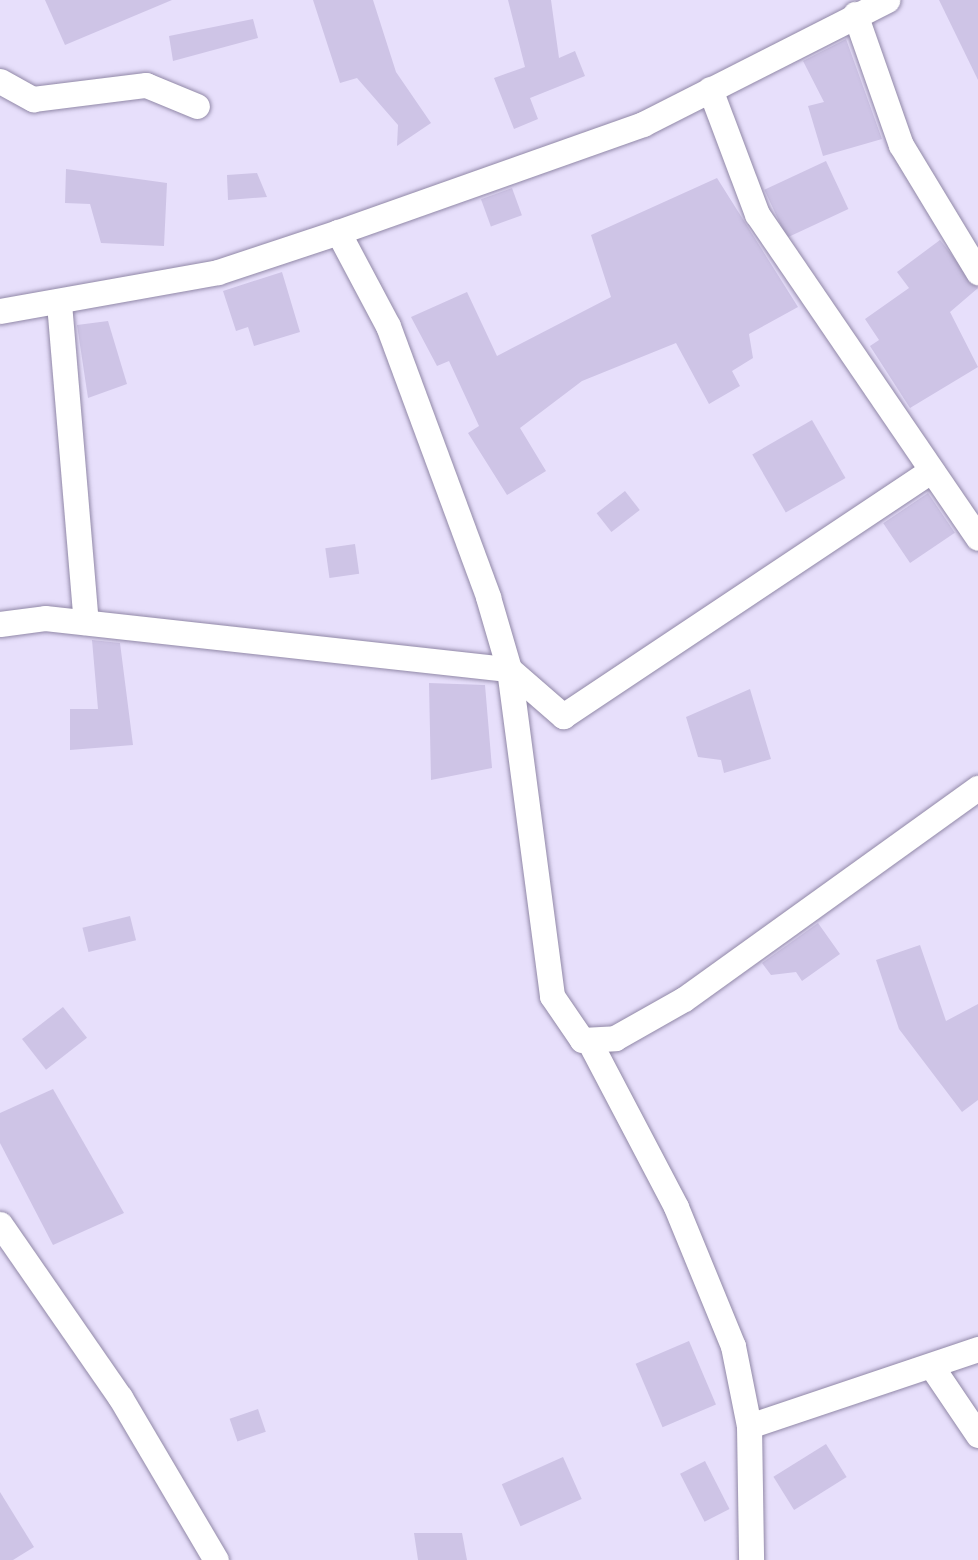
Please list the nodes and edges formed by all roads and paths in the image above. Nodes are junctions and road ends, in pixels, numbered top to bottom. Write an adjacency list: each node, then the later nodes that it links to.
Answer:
1 (888, 0): 2 (street)
2 (856, 14): 4 (street); 7 (street)
3 (0, 81): 5 (street)
4 (710, 89): 6 (street); 10 (street)
5 (197, 106)
6 (338, 232): 8 (street); 14 (street)
7 (978, 272)
8 (60, 303): 9 (street); 12 (street)
9 (0, 312)
10 (928, 473): 11 (street); 14 (street)
11 (978, 538)
12 (86, 622): 13 (street); 14 (street)
13 (0, 624)
14 (509, 669): 16 (street)
15 (978, 788): 16 (street)
16 (590, 1044): 20 (street)
17 (0, 1224): 22 (street)
18 (978, 1349): 19 (street)
19 (932, 1367): 20 (street); 21 (street)
20 (749, 1426): 23 (street)
21 (978, 1435)
22 (216, 1560)
23 (751, 1560)

